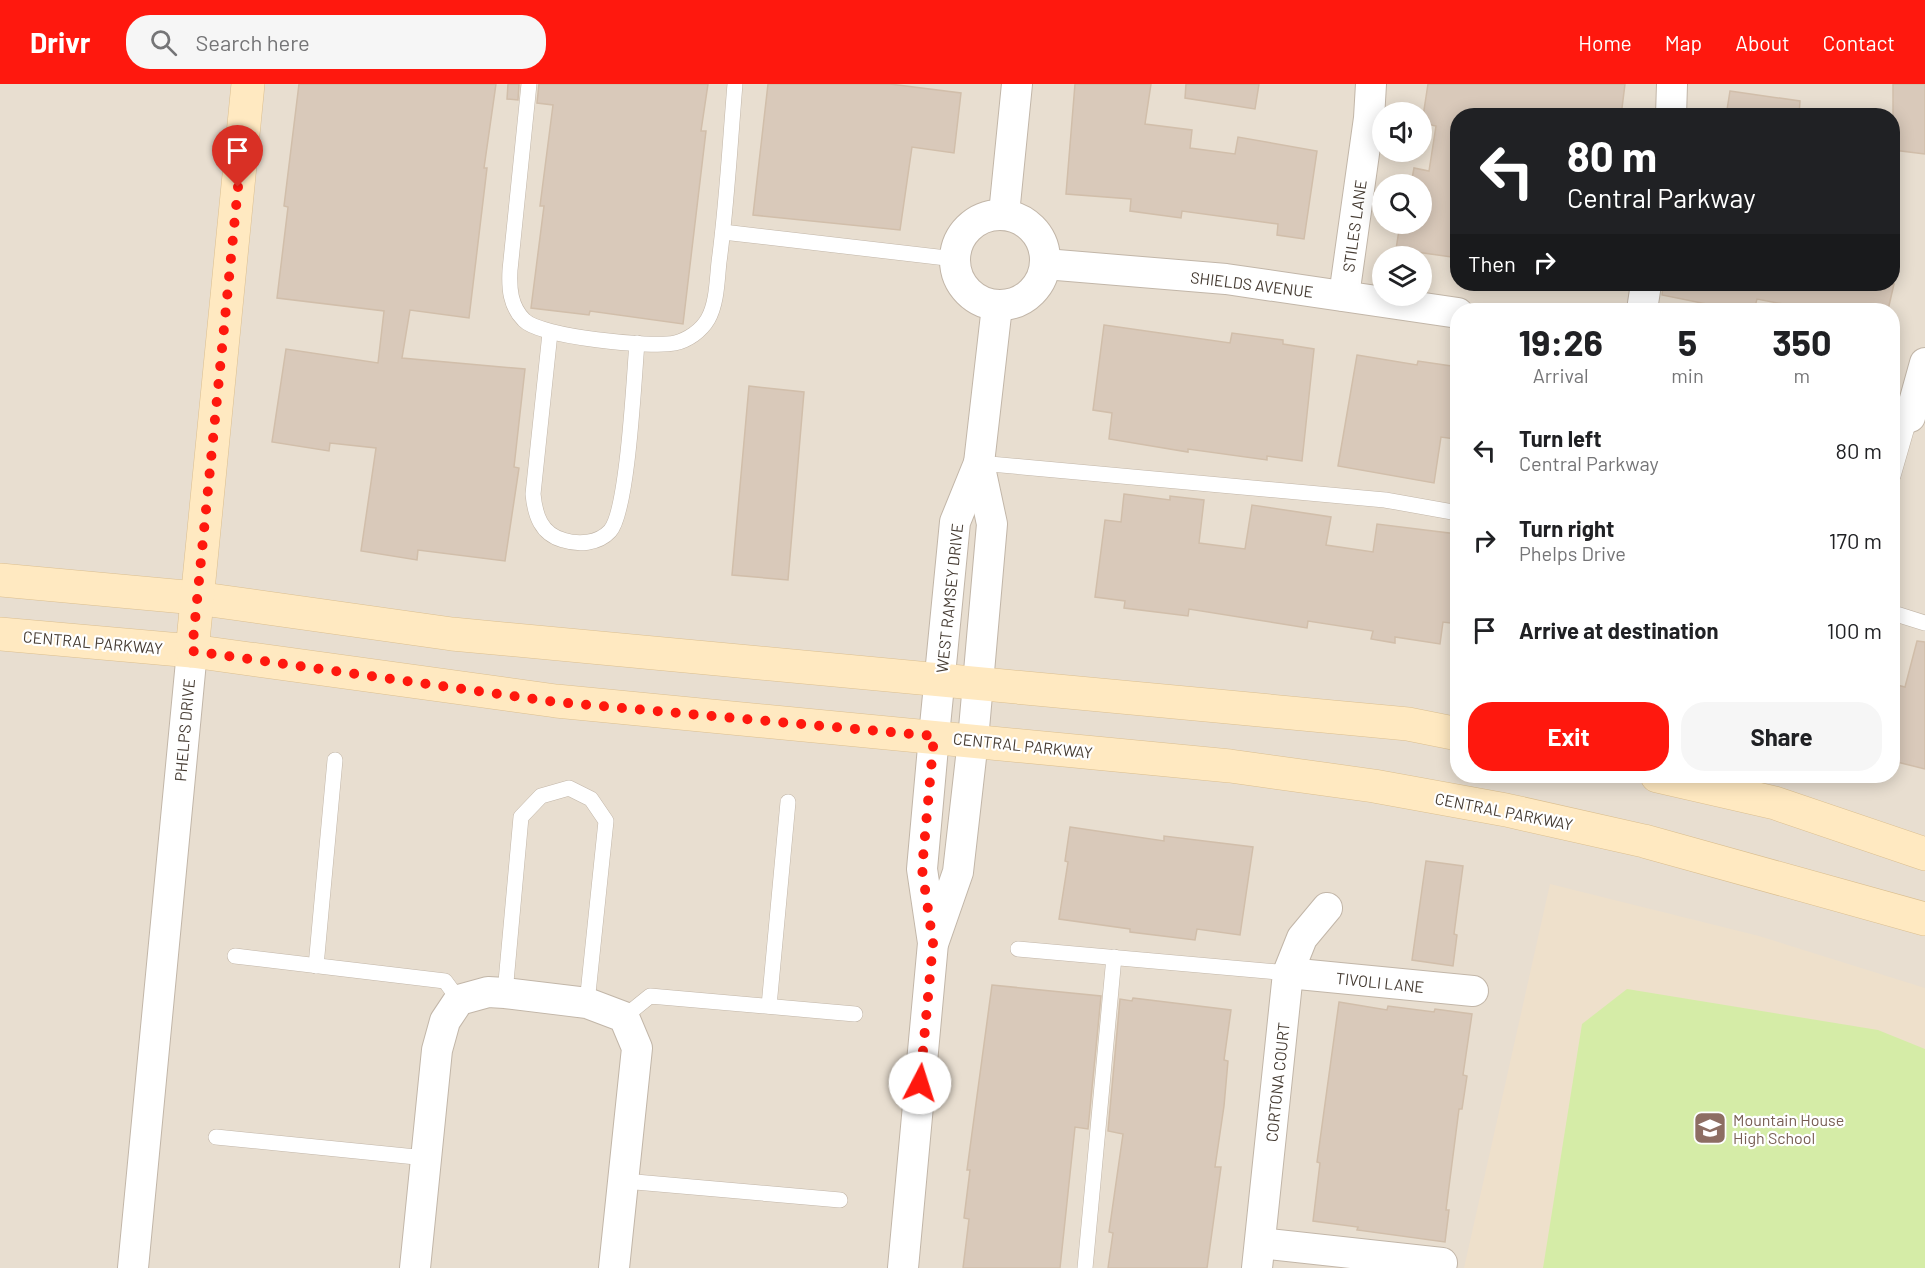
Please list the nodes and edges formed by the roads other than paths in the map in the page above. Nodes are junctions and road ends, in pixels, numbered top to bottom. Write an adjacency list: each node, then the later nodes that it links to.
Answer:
1 (248, 84): 23 (main road, PHELPS DRIVE)
2 (528, 84): 15 (lane)
3 (735, 84): 9 (lane)
4 (1017, 84): 8 (street)
5 (1371, 84): 12 (street, STILES LANE)
6 (1672, 84): 7 (street)
7 (1671, 108)
8 (1004, 214): 10 (street); 11 (street)
9 (723, 232): 10 (lane); 16 (lane)
10 (955, 259): 13 (street)
11 (1045, 264): 12 (street, SHIELDS AVENUE); 13 (street)
12 (1344, 296): 14 (street, SHIELDS AVENUE)
13 (997, 306): 20 (street, WEST RAMSEY DRIVE)
14 (1450, 312)
15 (550, 333): 16 (lane); 16 (lane)
16 (637, 343)
17 (1925, 363): 18 (street)
18 (1909, 417): 19 (lane)
19 (1900, 450)
20 (979, 463): 21 (lane); 28 (street, WEST RAMSEY DRIVE); 29 (street, WEST RAMSEY DRIVE)
21 (1450, 512)
22 (0, 580): 23 (main road)
23 (196, 598): 27 (main road, PHELPS DRIVE); 28 (main road)
24 (1900, 615): 25 (lane)
25 (1925, 623)
26 (0, 634): 27 (main road, CENTRAL PARKWAY)
27 (192, 651): 31 (main road, CENTRAL PARKWAY); 58 (street, PHELPS DRIVE)
28 (940, 680): 29 (main road); 31 (street, WEST RAMSEY DRIVE)
29 (978, 684): 30 (main road); 32 (street, WEST RAMSEY DRIVE)
30 (1450, 732)
31 (934, 736): 32 (main road, CENTRAL PARKWAY); 39 (street, WEST RAMSEY DRIVE)
32 (973, 740): 38 (main road, CENTRAL PARKWAY); 39 (street, WEST RAMSEY DRIVE)
33 (335, 760): 43 (lane)
34 (1688, 783): 36 (main road)
35 (788, 802): 49 (lane)
36 (1925, 854)
37 (1327, 908): 44 (street, CORTONA COURT)
38 (1925, 919)
39 (933, 943): 61 (street)
40 (1018, 949): 42 (lane)
41 (235, 956): 43 (lane)
42 (1114, 957): 44 (lane); 62 (lane)
43 (316, 966): 47 (lane)
44 (1288, 973): 45 (street, TIVOLI LANE); 56 (street, CORTONA COURT)
45 (1473, 991)
46 (505, 993): 47 (street); 48 (street); 48 (lane)
47 (459, 1000): 53 (street)
48 (587, 1003): 51 (street)
49 (769, 1006): 50 (lane); 51 (lane)
50 (855, 1014)
51 (624, 1017): 54 (street)
52 (216, 1137): 53 (lane)
53 (426, 1158): 59 (street)
54 (624, 1181): 55 (lane); 60 (street)
55 (840, 1200)
56 (1259, 1255): 57 (street)
57 (1442, 1263)
58 (133, 1268)
59 (415, 1268)
60 (614, 1268)
61 (903, 1268)
62 (1085, 1268)

